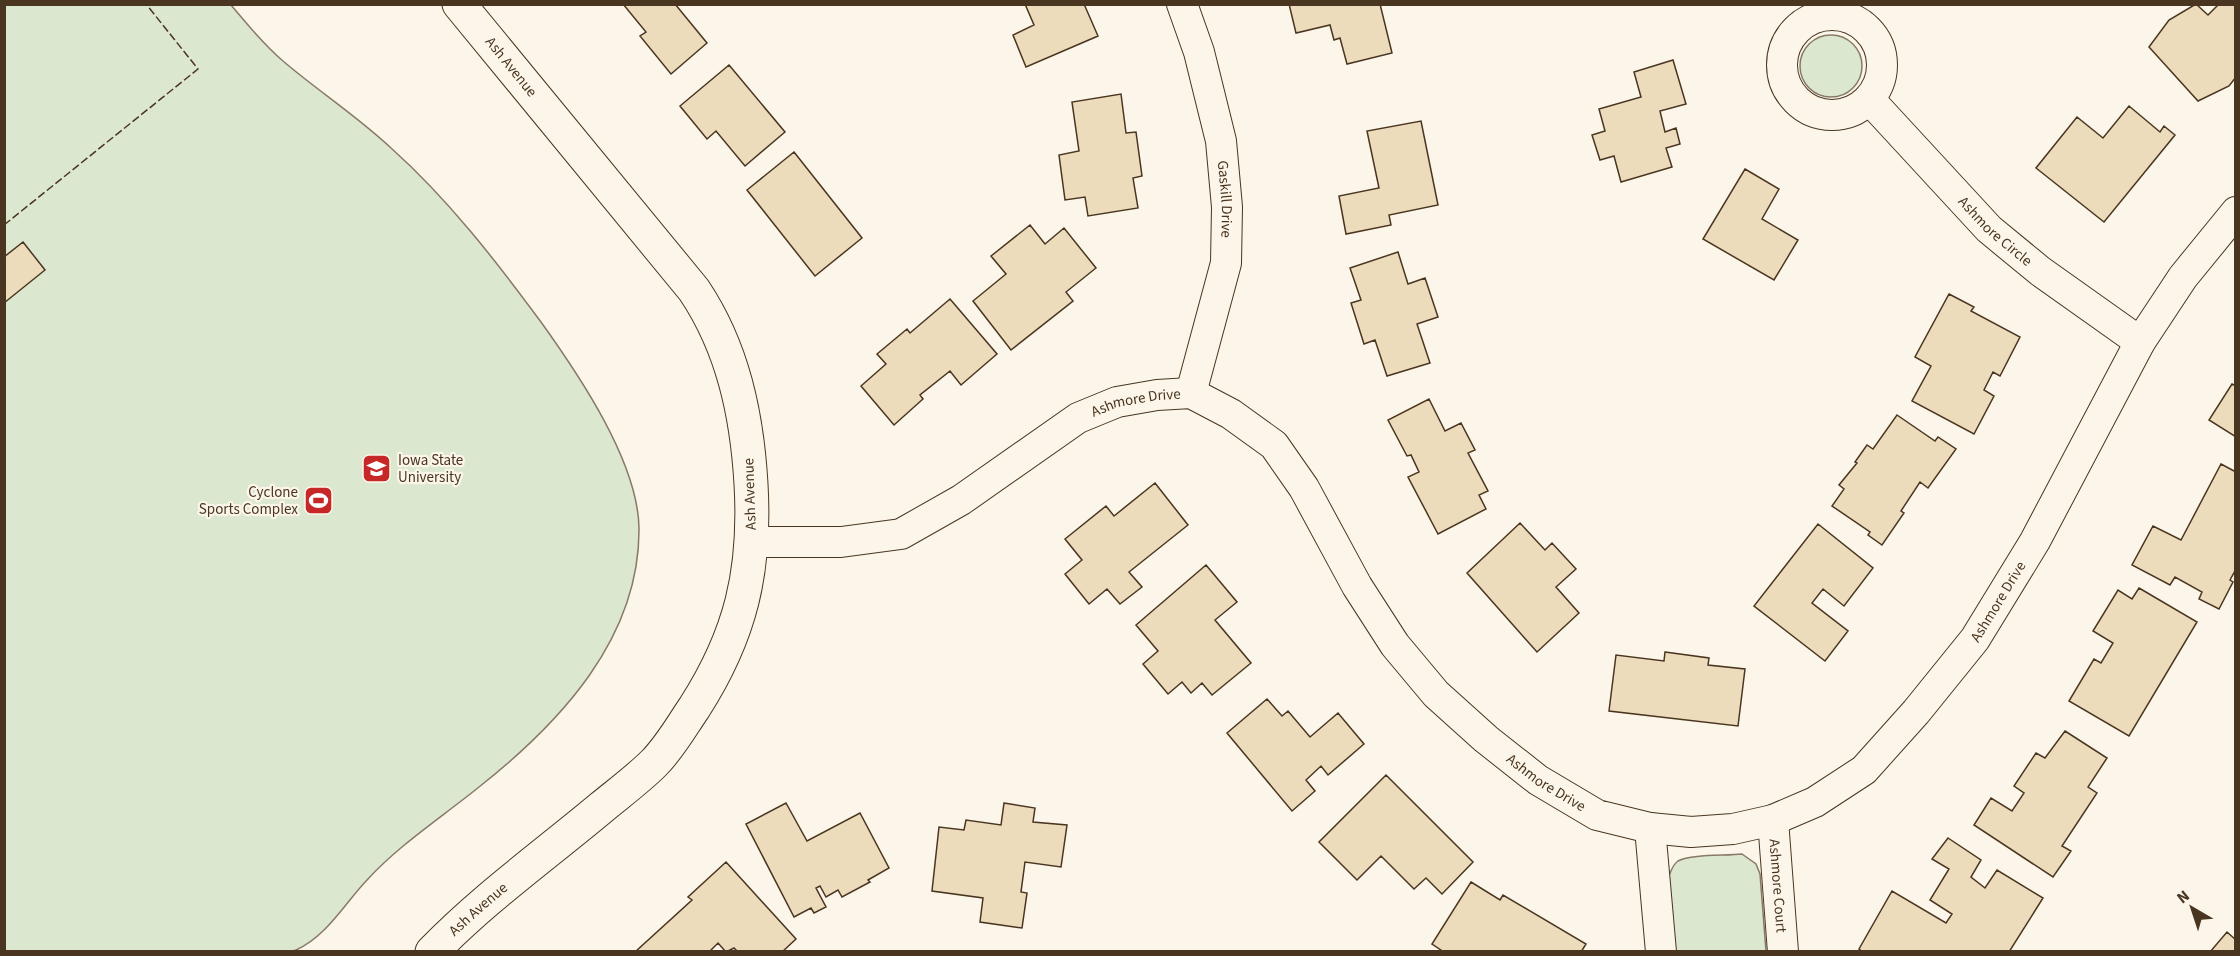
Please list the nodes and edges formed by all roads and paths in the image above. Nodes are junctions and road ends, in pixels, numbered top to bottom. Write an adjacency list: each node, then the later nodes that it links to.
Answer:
1 (459, 4): 7 (street, Ash Avenue)
2 (1182, 4): 6 (street, Gaskill Drive)
3 (1869, 99): 5 (street, Ashmore Circle)
4 (2235, 212): 5 (street, Ashmore Drive)
5 (2140, 342): 8 (street, Ashmore Drive)
6 (1191, 393): 7 (street, Ashmore Drive); 9 (street, Ashmore Drive)
7 (752, 542): 10 (street, Ash Avenue)
8 (1773, 820): 9 (street, Ashmore Drive); 12 (street, Ashmore Court)
9 (1650, 828): 11 (street)
10 (432, 951)
11 (1662, 951)
12 (1784, 951)

